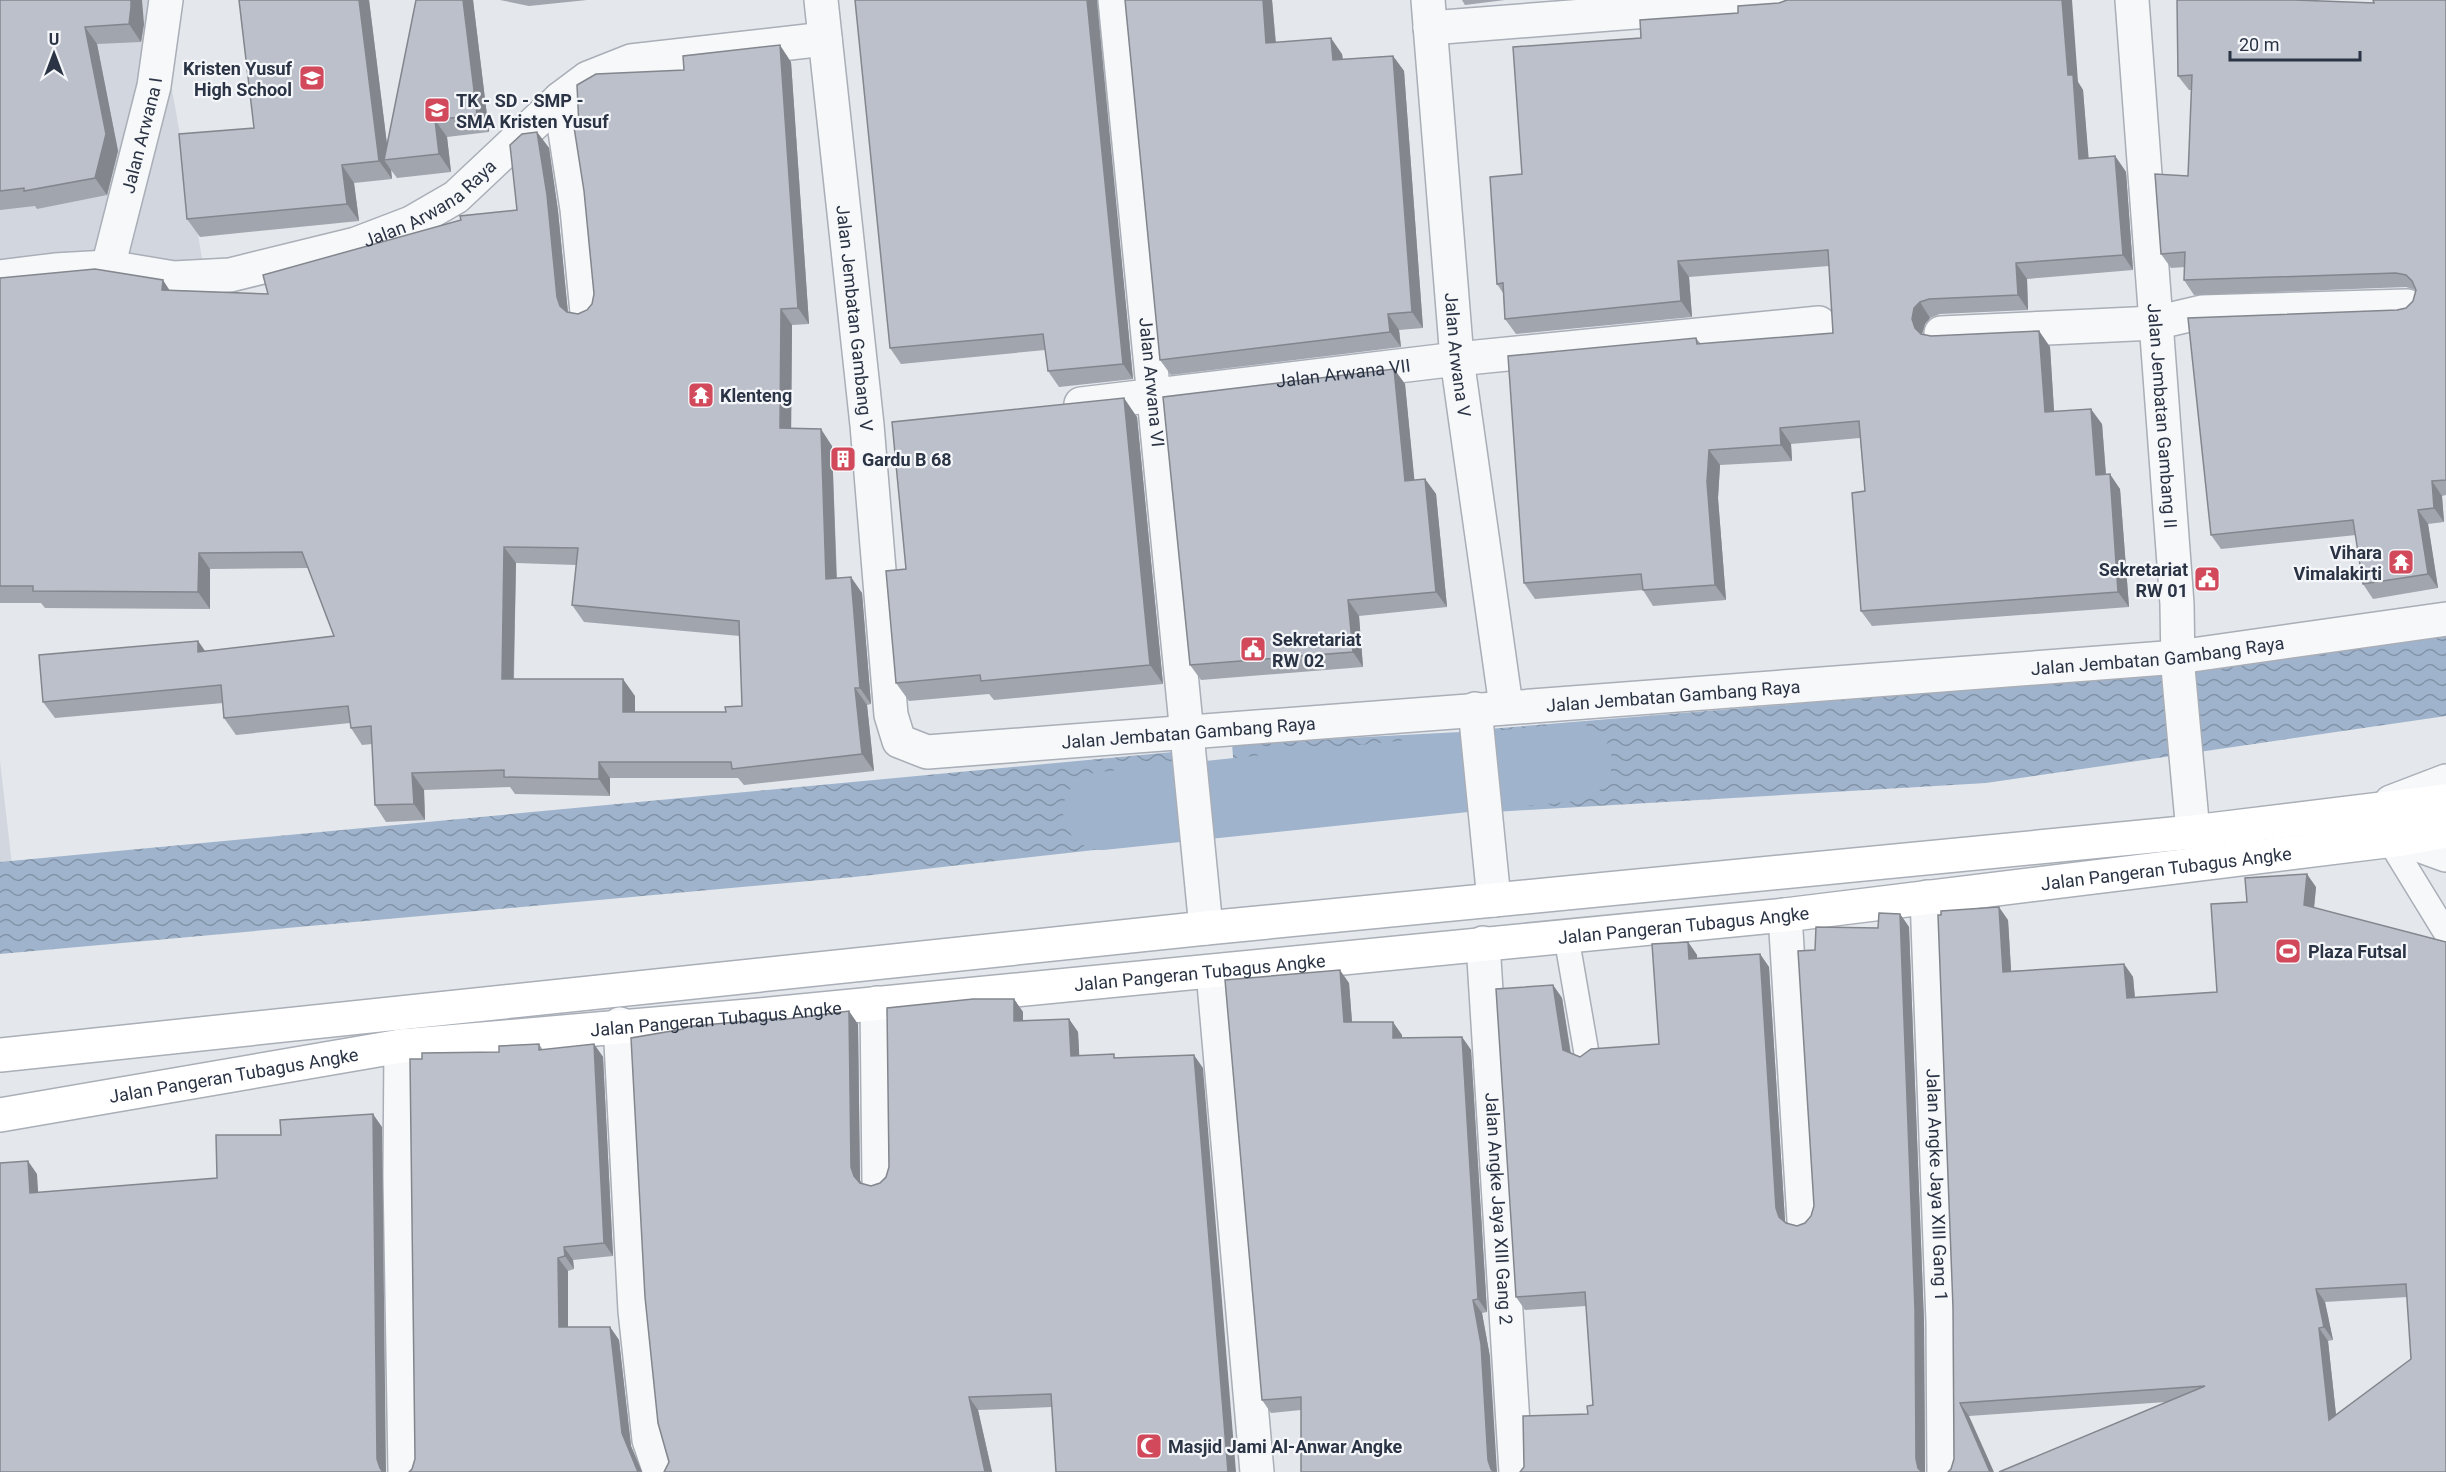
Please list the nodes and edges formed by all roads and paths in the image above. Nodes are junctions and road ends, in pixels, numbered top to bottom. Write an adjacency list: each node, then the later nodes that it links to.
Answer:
1 (166, 0): 9 (street, Jalan Arwana I)
2 (821, 0): 7 (street, Jalan Jembatan Gambang V)
3 (1115, 0): 17 (street, Jalan Arwana VI)
4 (1788, 0): 6 (street)
5 (2132, 0): 13 (street, Jalan Jembatan Gambang II)
6 (1429, 14): 16 (street, Jalan Arwana V)
7 (825, 39): 8 (street, Jalan Arwana Raya); 20 (street, Jalan Jembatan Gambang V)
8 (560, 99): 9 (street, Jalan Arwana Raya); 12 (street)
9 (108, 267): 10 (street, Jalan Arwana Raya)
10 (0, 278)
11 (2407, 306): 13 (street)
12 (587, 312)
13 (2155, 322): 15 (street); 22 (street, Jalan Jembatan Gambang II)
14 (1820, 323): 16 (street, Jalan Arwana VII)
15 (1941, 333)
16 (1457, 360): 17 (street, Jalan Arwana VII); 23 (street, Jalan Arwana V)
17 (1155, 396): 18 (street, Jalan Arwana VII); 24 (street, Jalan Arwana VI)
18 (1051, 407)
19 (902, 422): 20 (street)
20 (867, 425): 25 (street, Jalan Jembatan Gambang V)
21 (2446, 619): 22 (street, Jalan Jembatan Gambang Raya)
22 (2178, 663): 23 (street, Jalan Jembatan Gambang Raya); 29 (street, Jalan Jembatan Gambang II)
23 (1491, 708): 24 (street, Jalan Jembatan Gambang Raya); 31 (street, Jalan Arwana V)
24 (1187, 730): 25 (street, Jalan Jembatan Gambang Raya); 34 (street, Jalan Arwana VI)
25 (899, 741)
26 (2446, 781): 27 (street, Jalan Pangeran Tubagus Angke)
27 (2373, 809): 28 (main road, Jalan Pangeran Tubagus Angke); 29 (main road, Jalan Pangeran Tubagus Angke)
28 (2445, 830): 30 (main road, Jalan Pangeran Tubagus Angke)
29 (2193, 832): 31 (main road, Jalan Pangeran Tubagus Angke)
30 (2395, 840): 32 (main road, Jalan Pangeran Tubagus Angke); 35 (lane)
31 (1492, 887): 34 (main road, Jalan Pangeran Tubagus Angke)
32 (1927, 897): 33 (main road, Jalan Pangeran Tubagus Angke); 51 (street, Jalan Angke Jaya XIII Gang 1)
33 (1785, 915): 36 (main road, Jalan Pangeran Tubagus Angke); 46 (street)
34 (1206, 928): 42 (main road, Jalan Pangeran Tubagus Angke)
35 (2446, 933)
36 (1566, 935): 37 (main road, Jalan Pangeran Tubagus Angke); 43 (lane)
37 (1483, 943): 38 (main road, Jalan Pangeran Tubagus Angke); 50 (street, Jalan Angke Jaya XIII Gang 2)
38 (1213, 972): 39 (main road, Jalan Pangeran Tubagus Angke); 49 (street)
39 (877, 1003): 40 (main road, Jalan Pangeran Tubagus Angke); 45 (street)
40 (620, 1024): 41 (main road, Jalan Pangeran Tubagus Angke); 48 (street)
41 (400, 1046): 44 (main road, Jalan Pangeran Tubagus Angke); 47 (street)
42 (0, 1055)
43 (1587, 1056)
44 (0, 1115)
45 (879, 1180)
46 (1804, 1220)
47 (405, 1472)
48 (660, 1472)
49 (1257, 1472)
50 (1516, 1472)
51 (1944, 1472)

